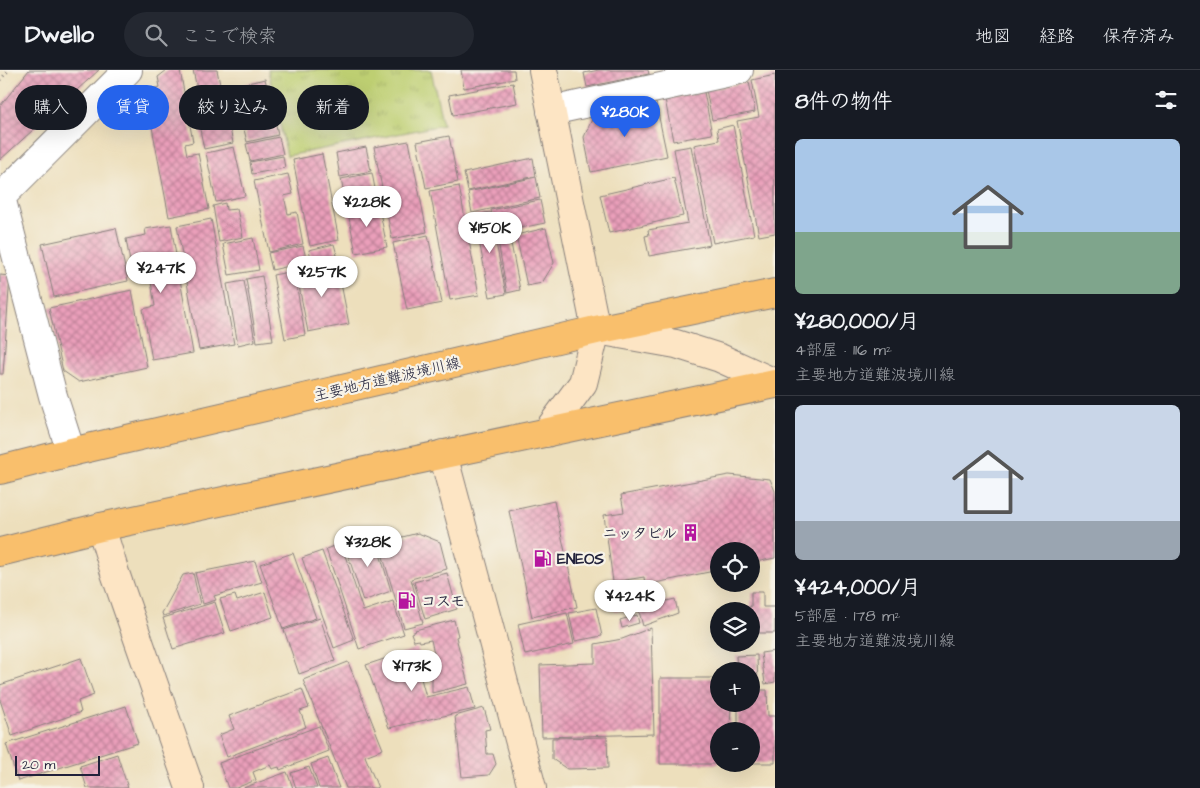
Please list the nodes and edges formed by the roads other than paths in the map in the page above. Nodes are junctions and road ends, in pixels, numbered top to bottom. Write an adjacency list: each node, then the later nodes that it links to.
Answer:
1 (128, 70): 9 (street)
2 (543, 70): 4 (street)
3 (739, 70): 4 (street)
4 (551, 111): 6 (street)
5 (775, 293): 6 (main road, 主要地方道難波境川線)
6 (596, 330): 7 (street); 8 (street); 9 (main road, 主要地方道難波境川線)
7 (775, 383): 8 (main road)
8 (546, 433): 10 (main road)
9 (70, 452): 11 (main road, 主要地方道難波境川線)
10 (443, 454): 12 (main road); 15 (street)
11 (0, 470)
12 (101, 527): 13 (main road); 14 (street)
13 (0, 552)
14 (190, 788)
15 (532, 788)

